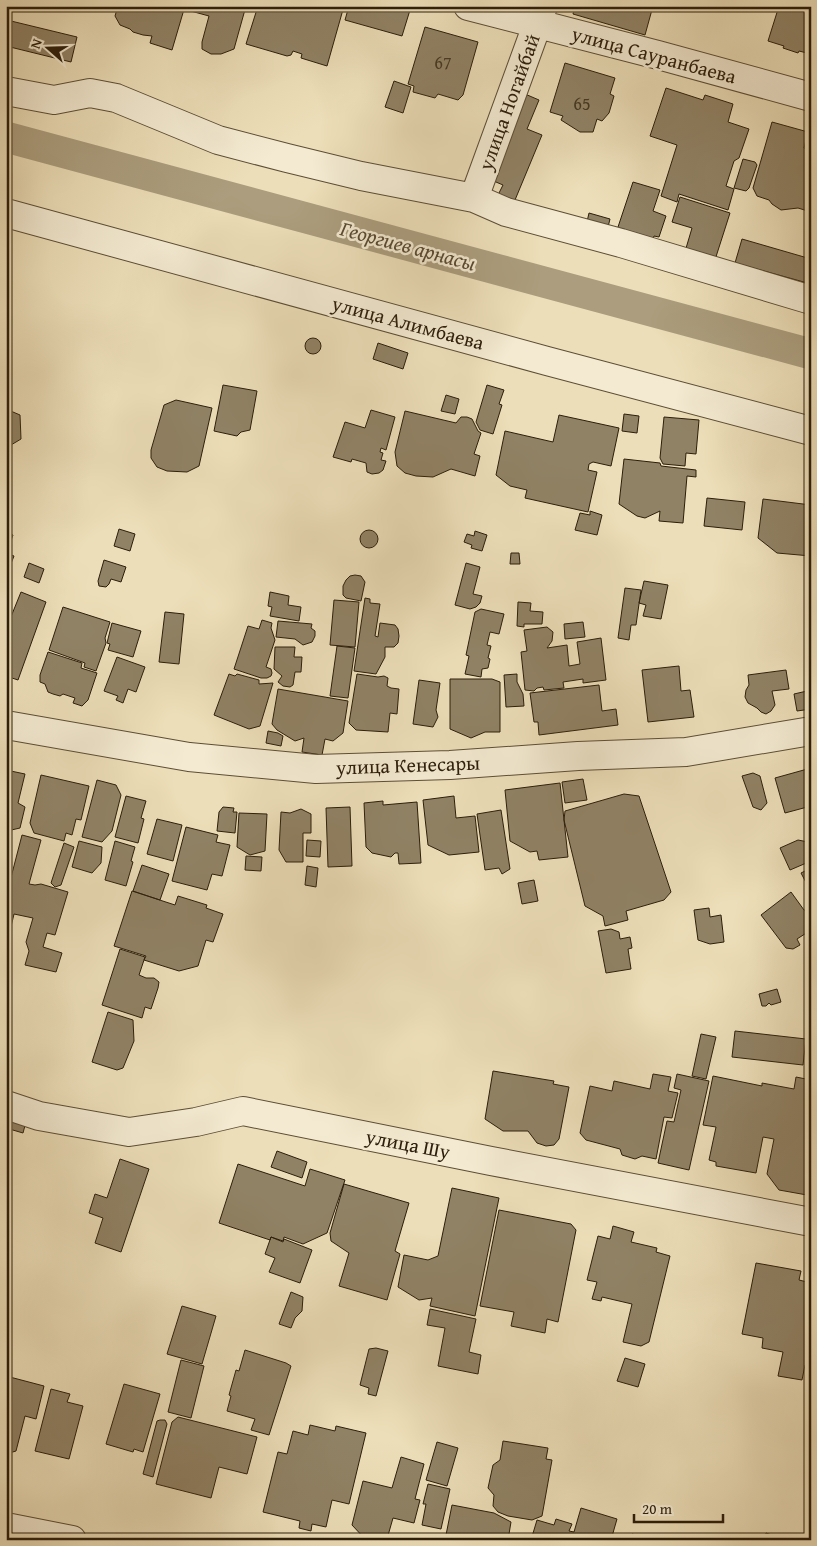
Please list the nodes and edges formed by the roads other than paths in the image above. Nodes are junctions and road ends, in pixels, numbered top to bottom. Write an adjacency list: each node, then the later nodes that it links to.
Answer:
1 (468, 6): 2 (street, улица Сауранбаева)
2 (540, 16): 4 (street, улица Сауранбаева); 5 (street, улица Ногайбай)
3 (6, 92): 5 (street)
4 (811, 97)
5 (474, 198): 7 (street)
6 (6, 214): 8 (street, улица Алимбаева)
7 (811, 300)
8 (811, 431)
9 (6, 724): 10 (street, улица Кенесары)
10 (811, 731)
11 (6, 1105): 12 (street, улица Шу)
12 (811, 1222)
13 (6, 1527): 14 (street)
14 (72, 1540)

